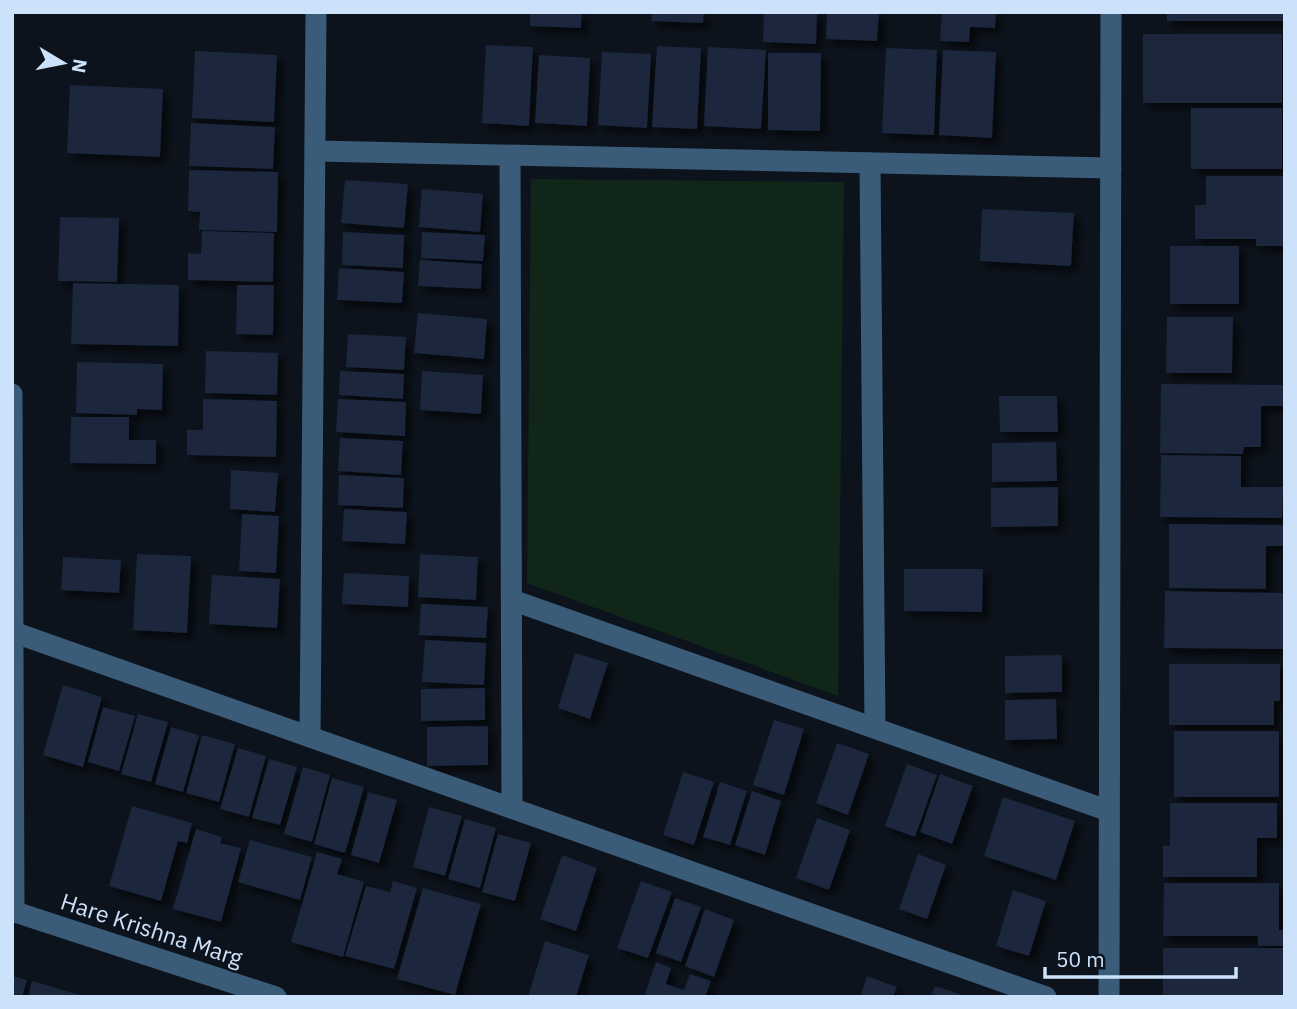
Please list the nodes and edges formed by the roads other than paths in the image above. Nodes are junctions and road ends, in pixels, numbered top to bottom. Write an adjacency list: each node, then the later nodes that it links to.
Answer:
1 (316, 12): 3 (street)
2 (1111, 12): 6 (street)
3 (316, 151): 4 (street); 11 (street)
4 (510, 156): 5 (street); 8 (street)
5 (870, 163): 6 (street); 10 (street)
6 (1111, 167): 13 (street)
7 (12, 394): 9 (street)
8 (512, 600): 10 (street); 12 (street)
9 (13, 632): 11 (street); 14 (street)
10 (875, 728): 13 (street)
11 (310, 737): 12 (street)
12 (512, 808): 16 (street)
13 (1109, 811): 17 (street)
14 (13, 911): 15 (street, Hare Krishna Marg)
15 (276, 997)
16 (1046, 997)
17 (1109, 997)

